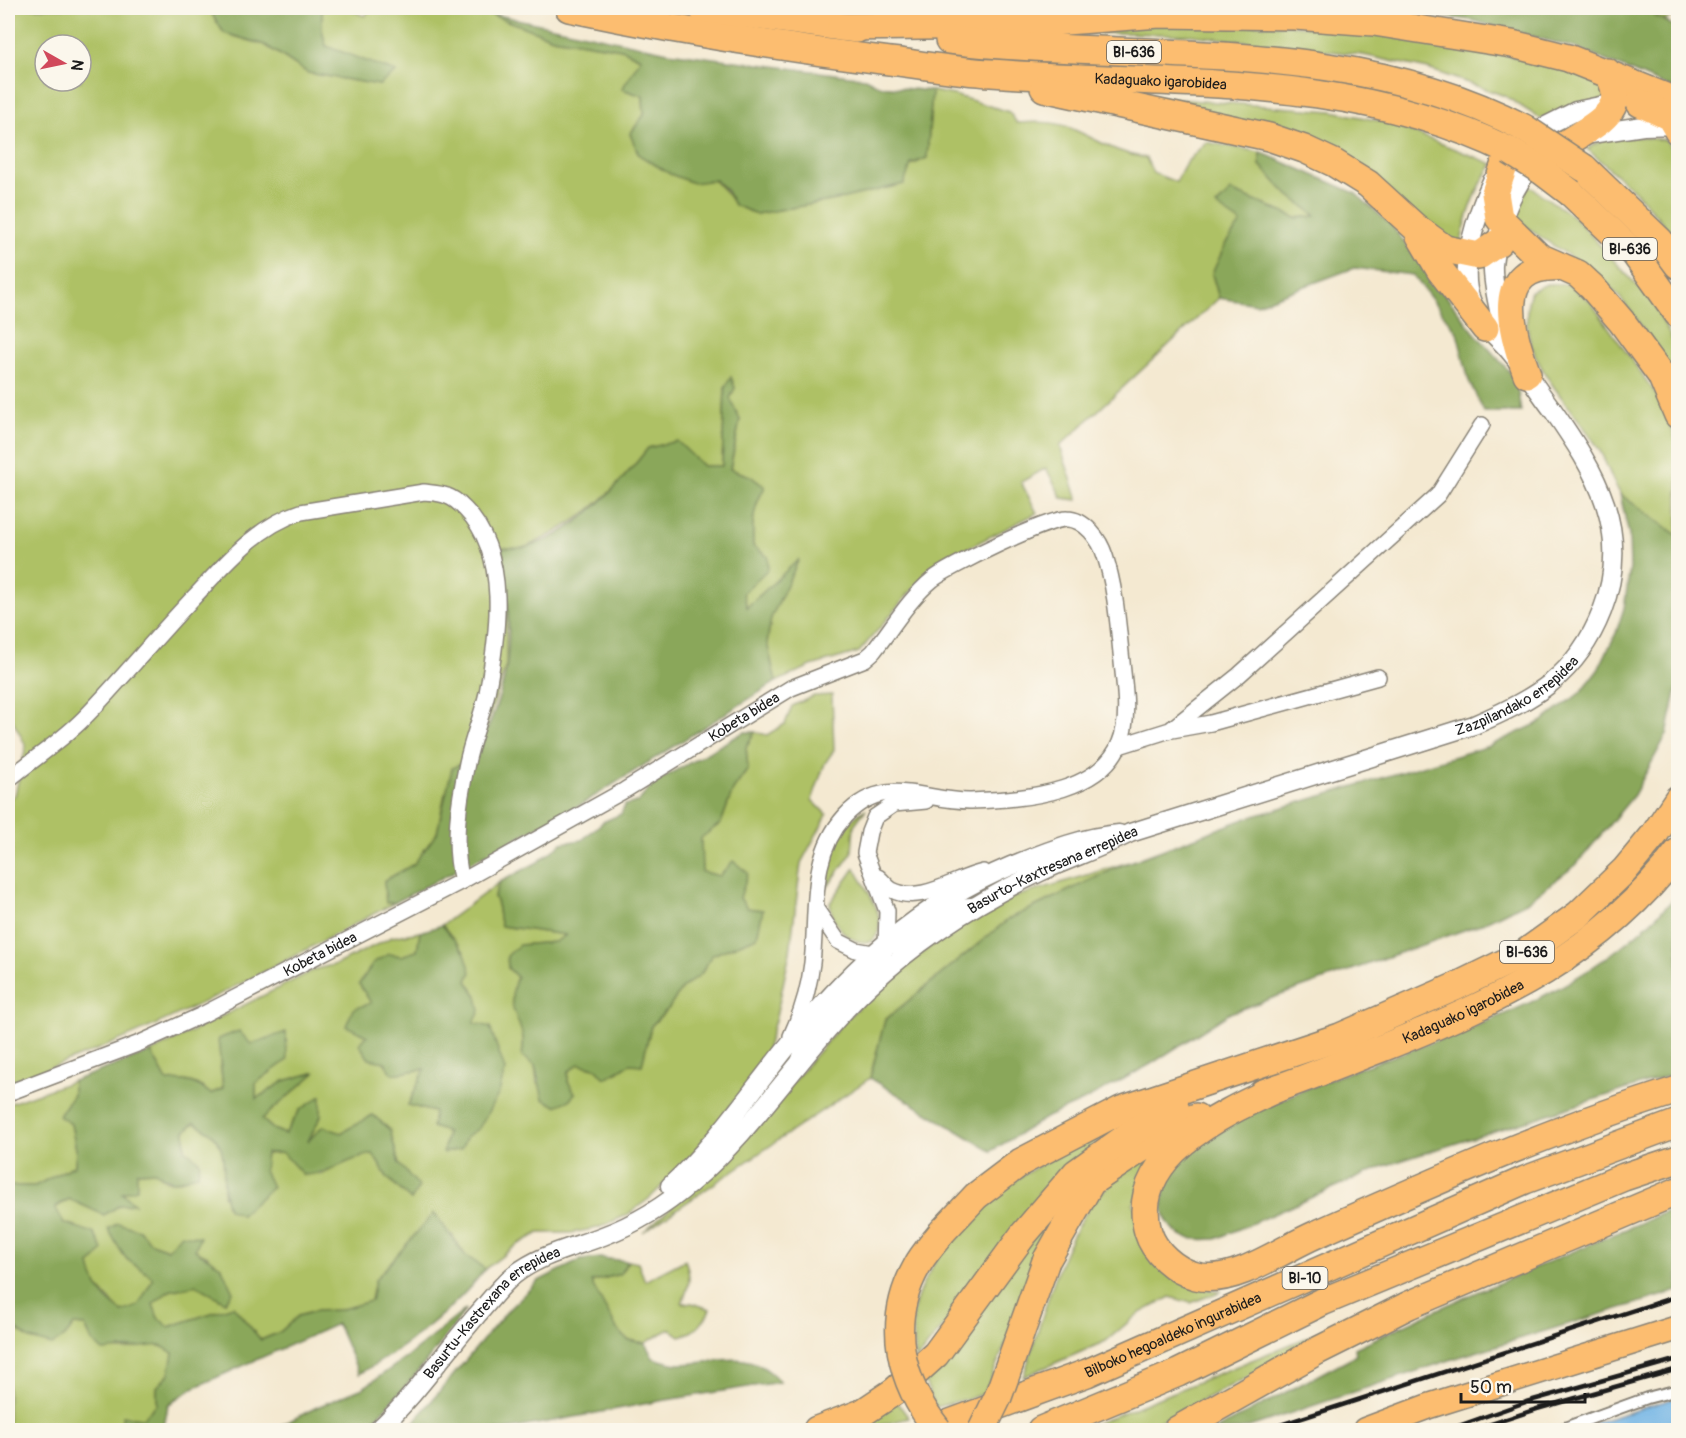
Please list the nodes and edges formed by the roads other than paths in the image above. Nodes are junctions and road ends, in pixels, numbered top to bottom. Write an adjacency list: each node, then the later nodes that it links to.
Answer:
1 (569, 8): 5 (highway, Kadaguako igarobidea / BI-636)
2 (702, 8): 3 (highway, Kadaguako igarobidea / BI-636)
3 (841, 27): 4 (highway); 13 (highway, Kadaguako igarobidea / BI-636, bridge)
4 (1607, 72): 6 (highway); 7 (highway)
5 (991, 74): 9 (highway, Kadaguako igarobidea / BI-636); 10 (highway)
6 (1627, 103): 7 (highway); 8 (highway); 9 (street, Zazpilandako errepidea)
7 (1678, 119): 8 (street, Zazpilandako errepidea)
8 (1565, 144): 11 (street, Zazpilandako errepidea)
9 (1507, 157): 11 (highway); 12 (street, Zazpilandako errepidea); 15 (highway, Kadaguako igarobidea / BI-636, bridge)
10 (1415, 227): 12 (highway); 16 (highway)
11 (1501, 233): 12 (highway); 14 (highway); 17 (street, Zazpilandako errepidea)
12 (1470, 255): 16 (street, Zazpilandako errepidea)
13 (1678, 265)
14 (1560, 267): 18 (highway); 19 (highway)
15 (1678, 314)
16 (1485, 328): 17 (street, Zazpilandako errepidea)
17 (1511, 353): 18 (street, Zazpilandako errepidea)
18 (1527, 375): 27 (street, Zazpilandako errepidea)
19 (1678, 415)
20 (1482, 425): 22 (street)
21 (1378, 677): 22 (street)
22 (1170, 730): 23 (street)
23 (1119, 746): 25 (street, Kobeta bidea); 32 (street, Kobeta bidea)
24 (8, 780): 32 (street)
25 (947, 799): 30 (street); 35 (street)
26 (1678, 799): 37 (highway, Kadaguako igarobidea / BI-636)
27 (1130, 833): 29 (street, Basurto-Kaxtresana errepidea); 34 (street, Basurto-Kaxtresana errepidea)
28 (1678, 852): 33 (highway, Kadaguako igarobidea / BI-636)
29 (1020, 863): 30 (street); 36 (street, Basurto-Kaxtresana errepidea)
30 (874, 872): 36 (street)
31 (1678, 873): 33 (highway)
32 (462, 881): 42 (street, Kobeta bidea)
33 (1630, 904): 40 (highway, Kadaguako igarobidea / BI-636)
34 (977, 905): 36 (street); 39 (street, Basurto-Kaxtresana errepidea)
35 (816, 909): 36 (street); 38 (street)
36 (882, 947): 38 (street, Basurto-Kaxtresana errepidea); 39 (street)
37 (1330, 1040): 51 (highway); 53 (highway, bridge)
38 (787, 1047): 46 (street, Basurto-Kaxtresana errepidea)
39 (797, 1066): 46 (street, Basurto-Kaxtresana errepidea)
40 (1278, 1088): 41 (highway, BI-636); 54 (highway, bridge)
41 (1678, 1090)
42 (8, 1093)
43 (1678, 1123): 52 (highway, Bilboko hegoaldeko ingurabidea / BI-10)
44 (1678, 1159): 55 (highway, Bilboko hegoaldeko ingurabidea / BI-10)
45 (1678, 1191): 49 (highway)
46 (627, 1226): 50 (street, Basurtu-Kastrexana errepidea)
47 (1678, 1328): 56 (main road)
48 (1678, 1390): 57 (street)
49 (1182, 1428)
50 (378, 1431)
51 (817, 1431)
52 (930, 1431)
53 (938, 1431)
54 (982, 1431)
55 (1041, 1431)
56 (1365, 1431)
57 (1559, 1431)

